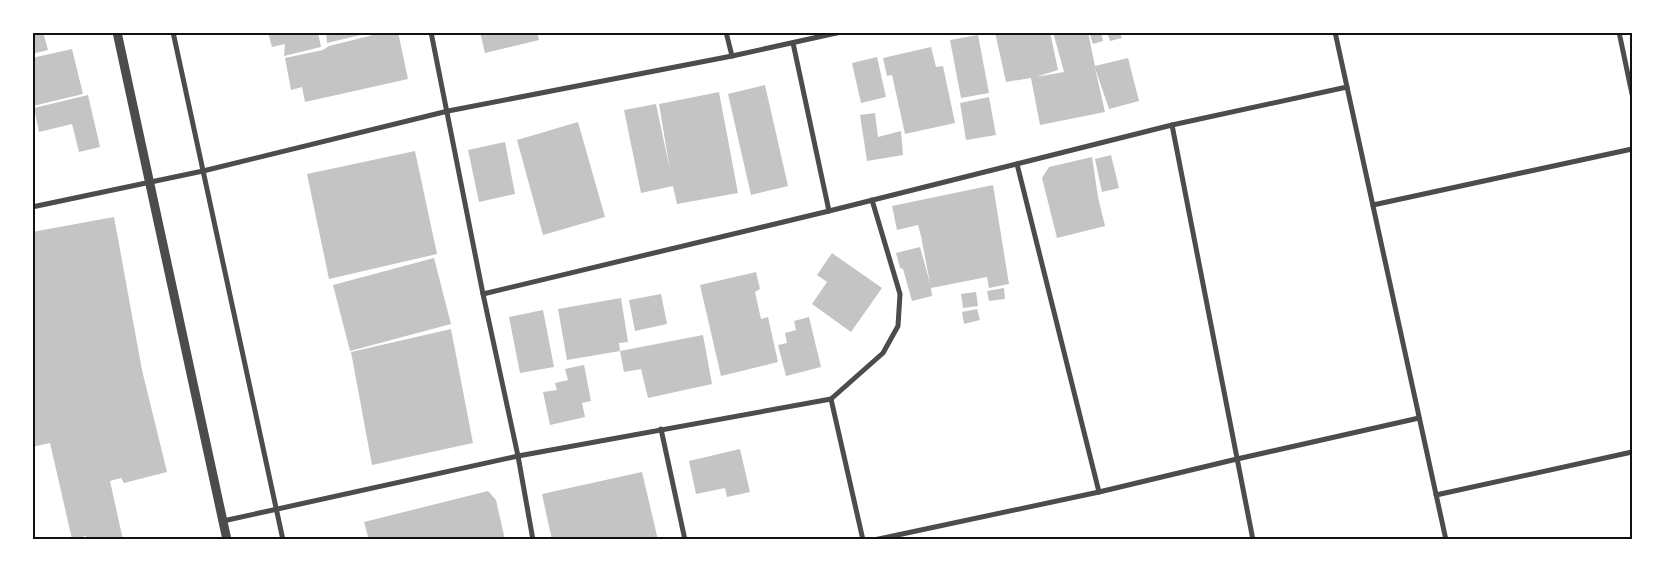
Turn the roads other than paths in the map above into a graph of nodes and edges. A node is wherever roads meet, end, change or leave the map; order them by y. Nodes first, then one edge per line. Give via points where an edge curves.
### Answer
1 (117, 32) edge
2 (173, 32) edge
3 (431, 32) edge
4 (726, 32) edge
5 (841, 32) edge
6 (1335, 32) edge
7 (1619, 32) edge
8 (793, 43) junction
9 (732, 56) junction
10 (1347, 87) junction
11 (1632, 94) edge
12 (448, 111) junction
13 (1172, 125) junction
14 (1632, 149) edge
15 (1017, 164) junction
16 (203, 171) junction
17 (150, 182) junction
18 (872, 200) junction
19 (1373, 205) junction
20 (32, 207) edge
21 (829, 211) junction
22 (483, 294) junction
23 (831, 399) junction
24 (1419, 418) junction
25 (661, 429) junction
26 (1632, 452) edge
27 (518, 456) junction
28 (1237, 459) junction
29 (1099, 492) junction
30 (1436, 495) junction
31 (277, 510) junction
32 (223, 521) junction
33 (227, 540) edge
34 (283, 540) edge
35 (533, 540) edge
36 (685, 540) edge
37 (864, 540) edge
38 (874, 540) edge
39 (1252, 540) edge
40 (1446, 540) edge

1 - 17 street
2 - 16 street
3 - 12 street
4 - 9 street
5 - 8 street
6 - 10 street
7 - 11 street
8 - 9 street
8 - 21 street
9 - 12 street
10 - 13 street
10 - 19 street
12 - 16 street
12 - 22 street
13 - 15 street
13 - 28 street
14 - 19 street
15 - 18 street
15 - 29 street
16 - 17 street
16 - 31 street
17 - 20 street
17 - 32 street
18 - 21 street
18 - 23 street via 900,294 898,326 883,353
19 - 24 street
21 - 22 street
22 - 27 street
23 - 25 street
23 - 37 street
24 - 28 street
24 - 30 street
25 - 27 street
25 - 36 street
26 - 30 street
27 - 31 street
27 - 35 street
28 - 29 street
28 - 39 street
29 - 38 street
30 - 40 street
31 - 32 street
31 - 34 street
32 - 33 street

